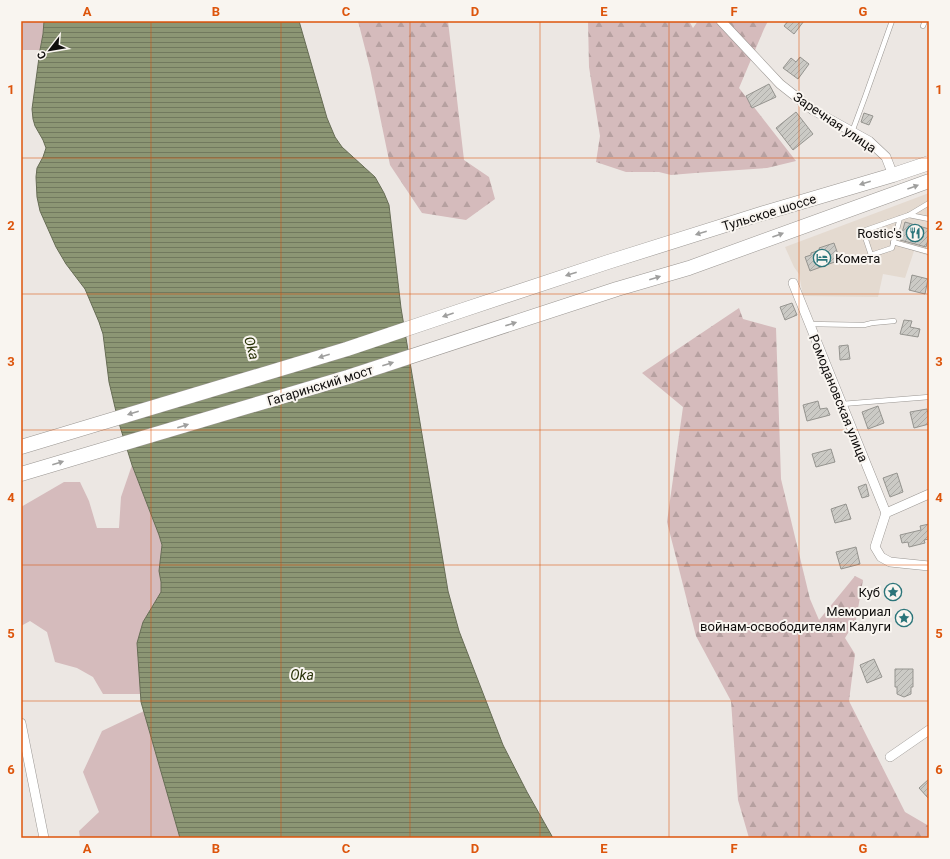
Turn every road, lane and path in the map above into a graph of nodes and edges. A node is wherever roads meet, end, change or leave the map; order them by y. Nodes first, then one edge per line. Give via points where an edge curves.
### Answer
1 (721, 21) edge
2 (892, 21) edge
3 (852, 132) junction
4 (929, 163) edge
5 (893, 174) junction
6 (929, 181) edge
7 (929, 203) edge
8 (909, 215) junction
9 (900, 218) junction
10 (929, 219) edge
11 (893, 242) junction
12 (929, 252) edge
13 (608, 262) joint
14 (793, 283) dead end
15 (617, 289) joint
16 (894, 321) dead end
17 (809, 324) junction
18 (929, 397) edge
19 (842, 404) junction
20 (21, 447) edge
21 (21, 474) edge
22 (929, 494) edge
23 (886, 512) junction
24 (929, 566) edge
25 (21, 723) edge
26 (929, 730) edge
27 (890, 756) dead end
28 (44, 838) edge

1 - 3 street, Заречная улица via 780,84 813,110
2 - 3 lane
3 - 5 street, Заречная улица via 869,141 886,157
4 - 5 main road, Тульское шоссе
5 -> 13 main road, Тульское шоссе
15 -> 6 main road, Тульское шоссе via 689,268
7 - 8 lane
8 - 9 lane
8 - 10 lane
9 - 11 lane
9 - 11 lane via 862,231 871,255 892,248
11 - 12 lane
13 -> 20 main road, Гагаринский мост via 347,349
14 - 17 street, Ромодановская улица
21 -> 15 main road, Гагаринский мост via 348,377
16 - 17 lane via 864,325
17 - 19 street, Ромодановская улица
18 - 19 lane
19 - 23 street, Ромодановская улица
22 - 23 street
23 - 24 street via 875,547 881,557 890,562
25 - 28 street
26 - 27 street

